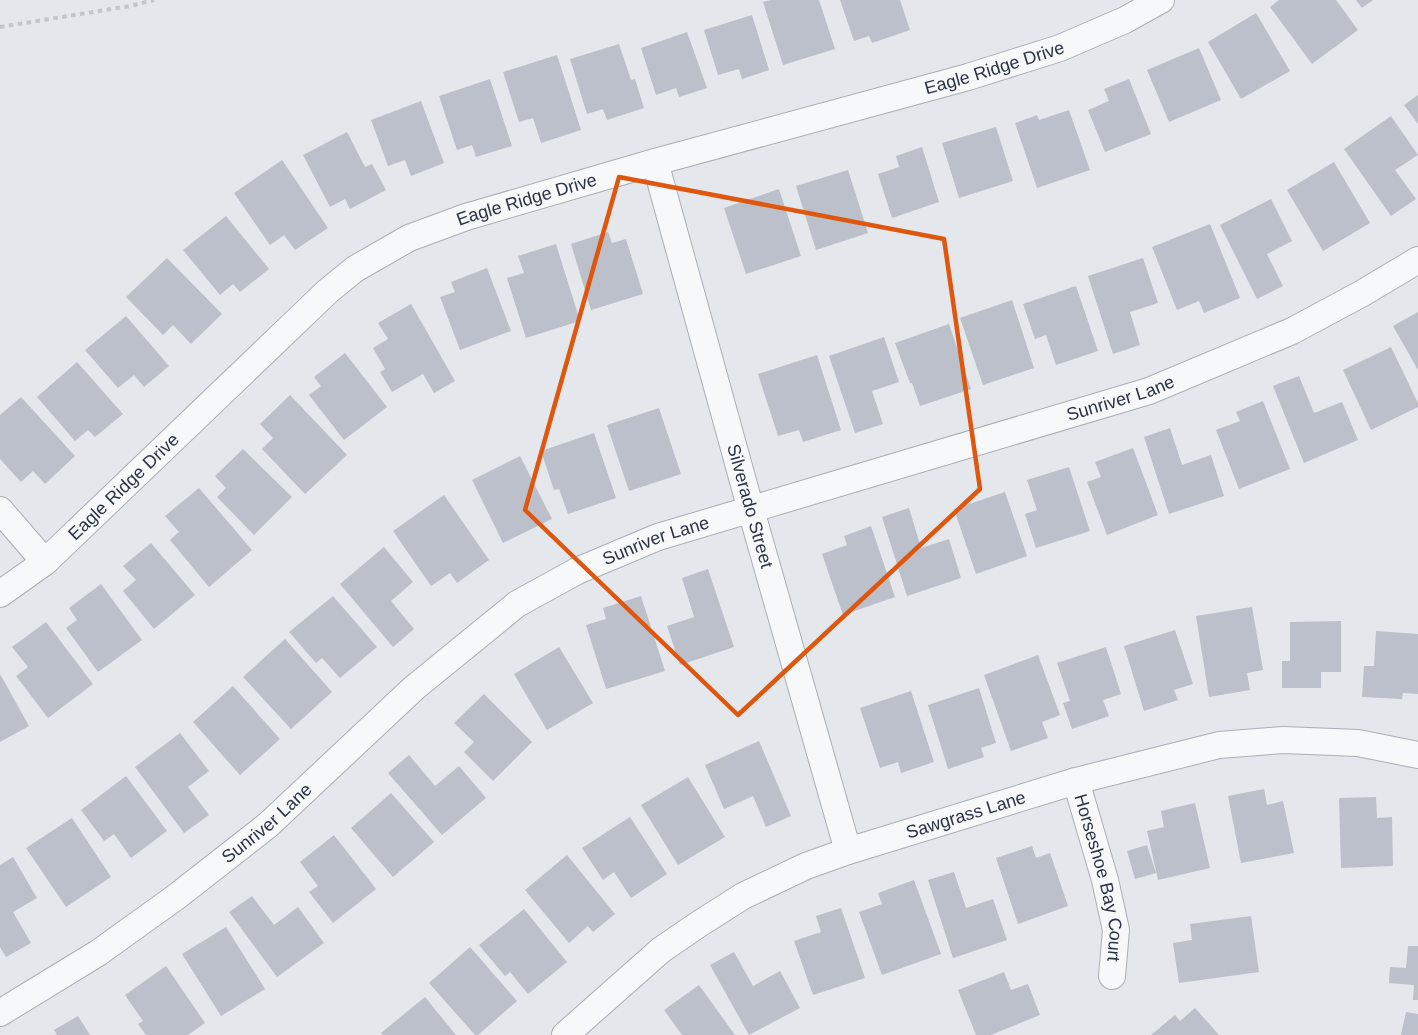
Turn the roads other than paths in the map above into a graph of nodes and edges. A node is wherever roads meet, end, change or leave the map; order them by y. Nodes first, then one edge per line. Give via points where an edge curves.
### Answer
1 (1161, 0) edge
2 (655, 162) junction
3 (1418, 260) edge
4 (0, 510) edge
5 (751, 510) junction
6 (45, 562) junction
7 (0, 594) edge
8 (1418, 755) edge
9 (1076, 781) junction
10 (848, 851) junction
11 (1112, 976) dead end
12 (0, 1013) edge
13 (565, 1035) edge

1 - 2 street, Eagle Ridge Drive via 1060,48
2 - 5 street, Silverado Street
2 - 6 street, Eagle Ridge Drive via 466,217 409,238 355,269
3 - 5 street, Sunriver Lane via 1292,331 1149,391
4 - 6 street
5 - 10 street, Silverado Street
5 - 12 street, Sunriver Lane via 658,537 577,571 517,604 414,688 268,825 98,953
6 - 7 street, Eagle Ridge Drive
8 - 9 street, Sawgrass Lane via 1358,743 1283,740 1219,745
9 - 10 street, Sawgrass Lane
9 - 11 street, Horseshoe Bay Court via 1106,880 1116,930
10 - 13 street, Sawgrass Lane via 743,896 699,924 661,950

